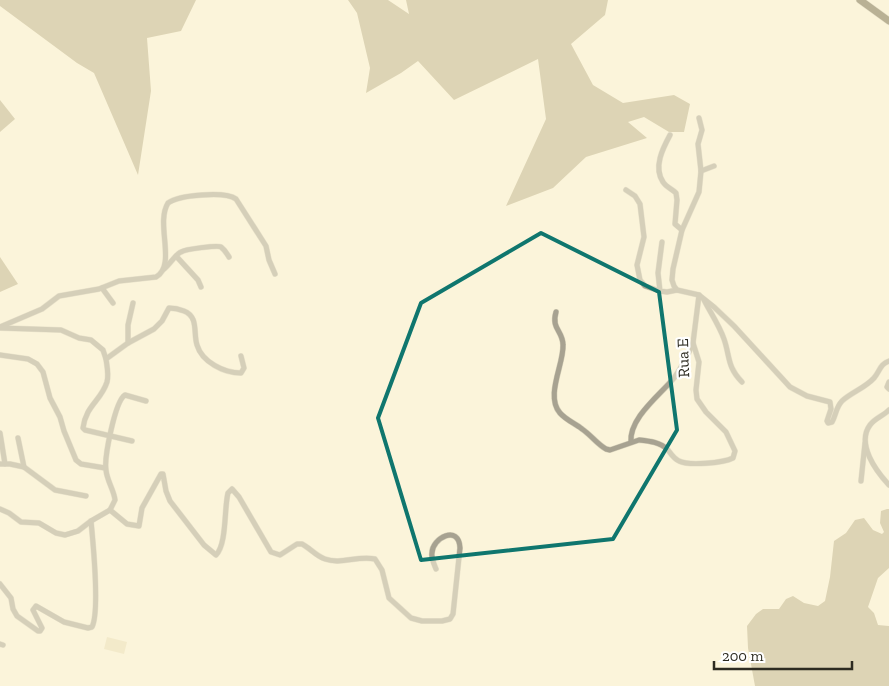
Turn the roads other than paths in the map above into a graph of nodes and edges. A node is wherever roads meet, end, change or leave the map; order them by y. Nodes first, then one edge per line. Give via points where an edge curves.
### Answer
1 (860, 0) edge
2 (889, 21) edge
3 (699, 118) dead end
4 (670, 135) dead end
5 (714, 166) dead end
6 (701, 171) junction
7 (626, 190) dead end
8 (682, 230) junction
9 (662, 242) dead end
10 (176, 256) junction
11 (228, 257) dead end
12 (164, 269) junction
13 (275, 274) dead end
14 (201, 287) dead end
15 (102, 288) junction
16 (676, 290) junction
17 (660, 291) junction
18 (701, 296) junction
19 (113, 303) dead end
20 (133, 303) dead end
21 (556, 312) dead end
22 (0, 328) edge
23 (128, 343) junction
24 (693, 343) junction
25 (0, 355) edge
26 (241, 356) dead end
27 (106, 358) junction
28 (889, 361) edge
29 (742, 382) dead end
30 (889, 382) edge
31 (889, 389) edge
32 (146, 401) dead end
33 (889, 410) edge
34 (0, 433) edge
35 (110, 436) junction
36 (18, 438) dead end
37 (866, 440) junction
38 (132, 442) dead end
39 (631, 442) junction
40 (3, 464) edge
41 (24, 467) junction
42 (105, 468) junction
43 (861, 481) dead end
44 (889, 485) edge
45 (86, 496) dead end
46 (0, 509) edge
47 (110, 510) junction
48 (91, 521) junction
49 (436, 568) dead end
50 (0, 584) edge

1 - 2 main road
3 - 6 street via 702,130 698,149
4 - 8 street via 659,168 663,183 676,193 675,224
5 - 6 street
6 - 8 street via 698,197
7 - 17 street via 640,204 644,237 637,265 640,280 645,286
8 - 16 street via 673,273
9 - 17 street via 658,274
10 - 11 street via 184,250 218,246
10 - 12 street
10 - 14 street
12 - 13 street via 163,221 168,203 189,197 230,195 255,226
12 - 15 street via 156,277 119,281
15 - 19 street
15 - 22 street via 60,296 42,309
16 - 17 street
16 - 18 street
18 - 24 street, Rua E
18 - 28 street via 734,326 790,387 830,402 829,423 843,400 866,385 876,376 881,365
18 - 29 street via 724,340 732,368
20 - 23 street
21 - 39 street via 554,322 563,346 555,389 559,412 606,449
22 - 27 street via 61,330 91,340 101,347
23 - 26 street via 154,329 167,310 173,308 192,316 197,346 213,364 241,373 244,368
23 - 27 street
24 - 39 street via 675,377 638,421
24 - 39 street, Rua E via 699,362 696,390 699,403 730,438 734,456 727,461 684,463 656,442
25 - 42 street via 28,359 37,364 43,372 50,398 76,460 81,464
27 - 35 street via 106,383 85,414 82,428
30 - 31 street
32 - 35 street via 122,396
33 - 37 street via 870,425
34 - 40 street
35 - 38 street
35 - 42 street
36 - 41 street
37 - 43 street
37 - 44 street via 874,468
40 - 41 street
41 - 45 street via 55,490
42 - 47 street via 115,500
46 - 48 street via 21,522 39,523 65,536 78,532
47 - 48 street
47 - 49 street via 127,524 139,526 142,508 162,474 170,500 204,545 216,555 220,551 228,493 232,489 271,552 280,555 302,544 327,560 374,559 382,570 389,598 411,618 422,622 447,620 453,614 460,548 456,537 444,536 433,547
48 - 50 street via 95,607 92,627 64,622 36,606 34,610 42,628 38,632 17,616 11,598

